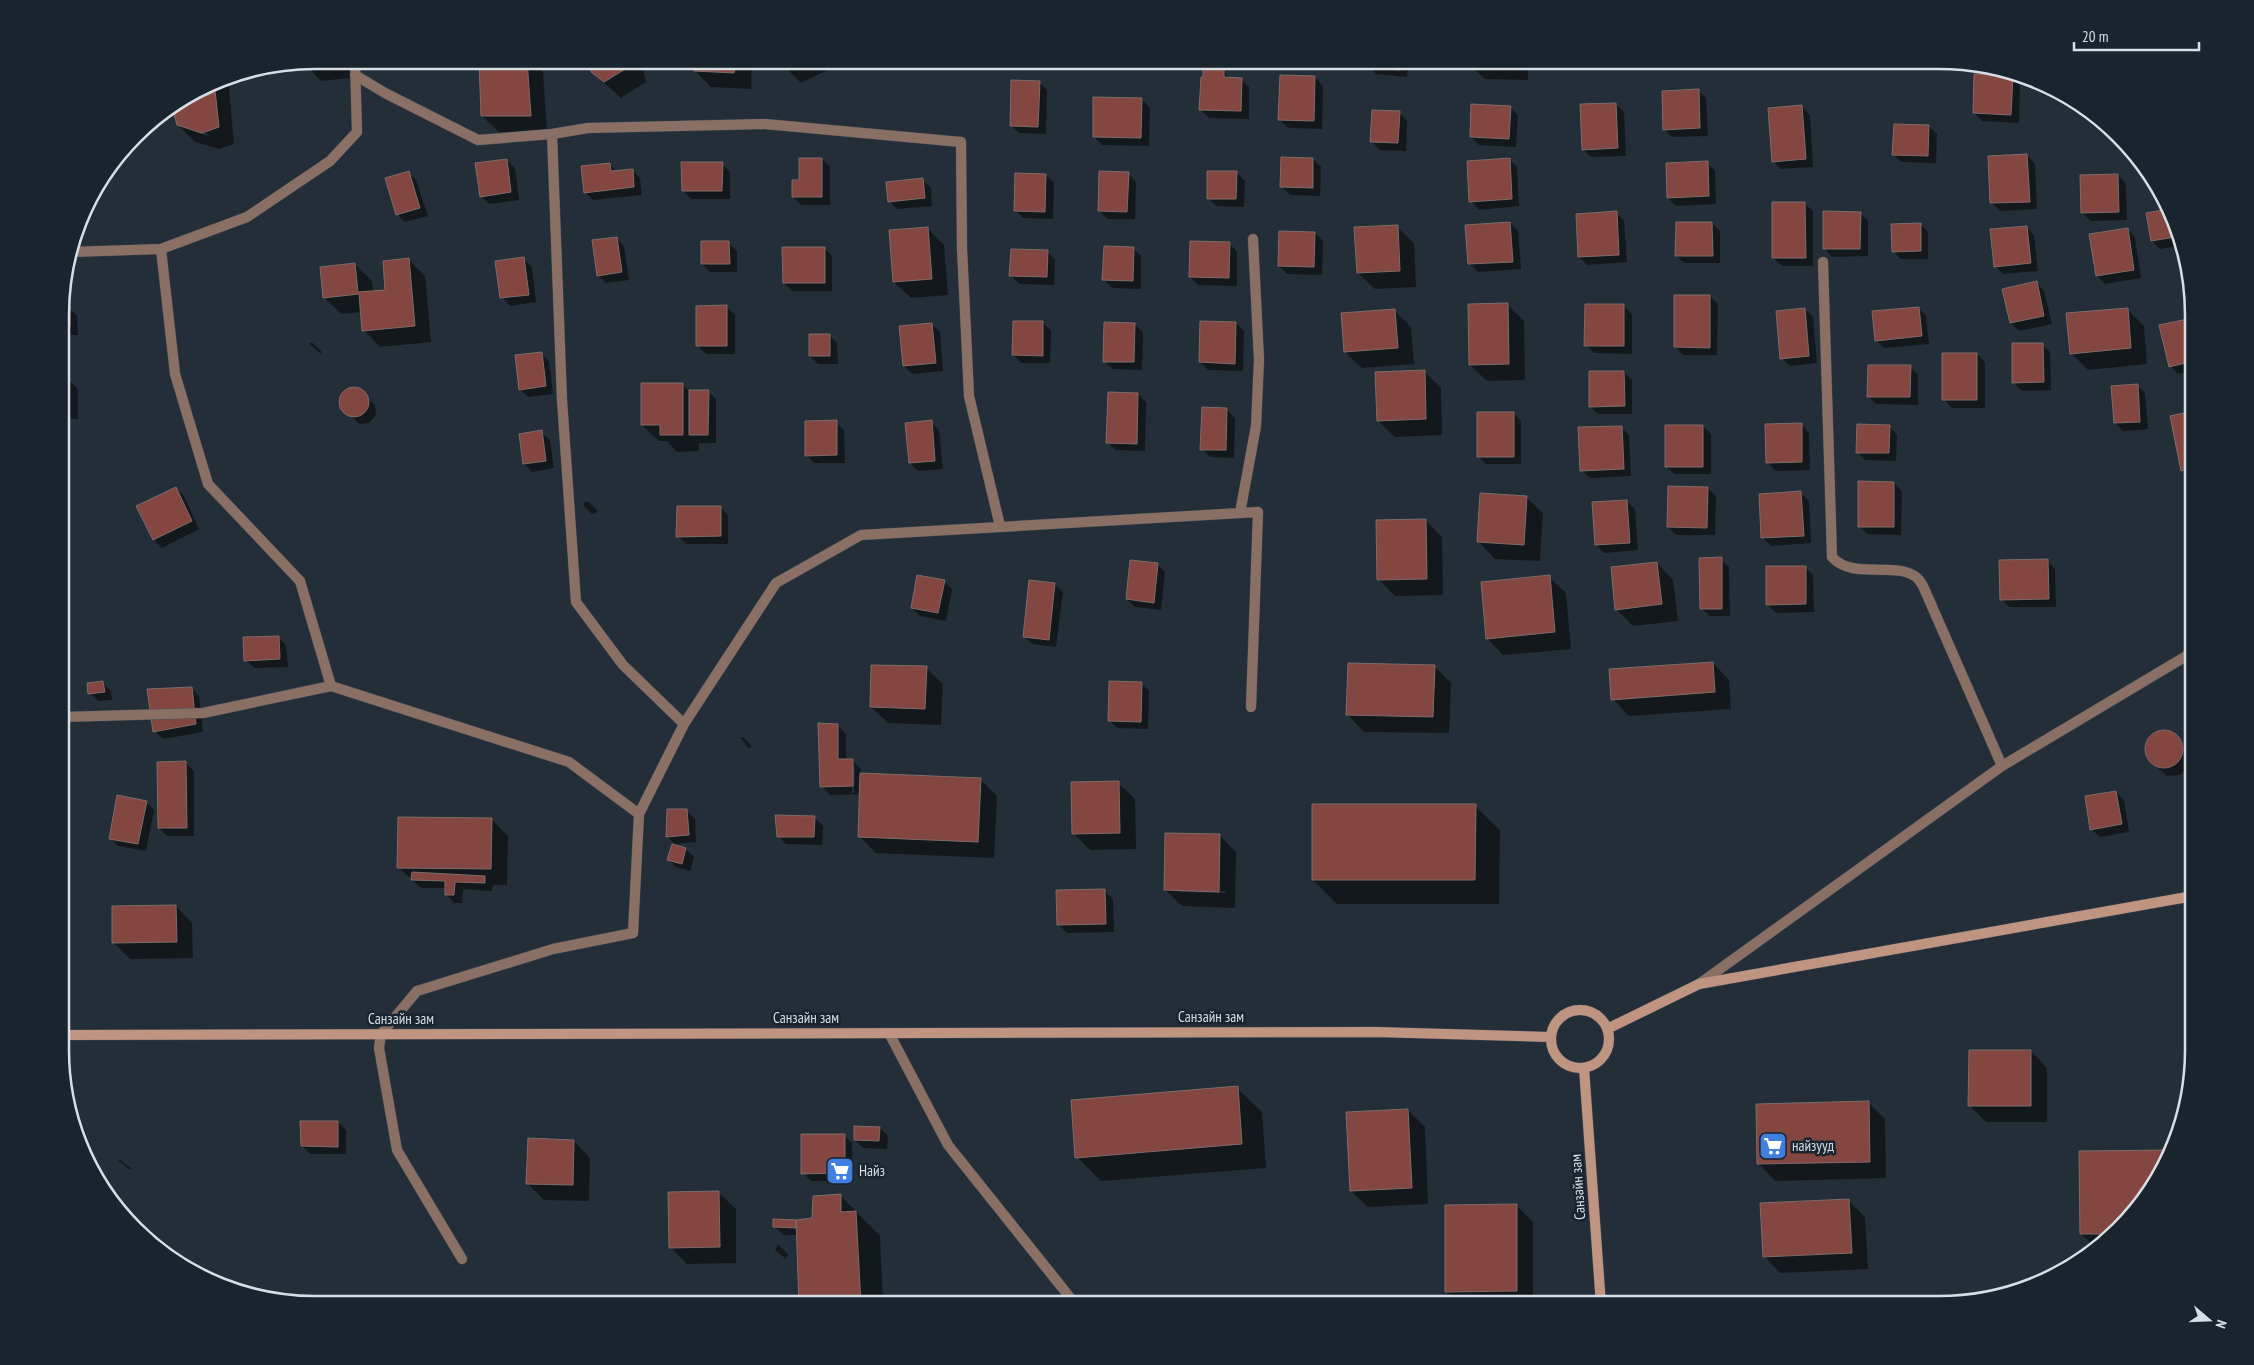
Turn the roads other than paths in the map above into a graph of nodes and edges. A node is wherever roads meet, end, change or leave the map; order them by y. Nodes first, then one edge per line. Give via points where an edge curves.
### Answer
1 (355, 69) edge
2 (355, 74) junction
3 (552, 134) junction
4 (1253, 239) dead end
5 (160, 249) junction
6 (77, 252) edge
7 (1824, 262) dead end
8 (1240, 513) junction
9 (1000, 526) junction
10 (2185, 657) edge
11 (331, 686) junction
12 (1251, 707) dead end
13 (69, 717) edge
14 (684, 724) junction
15 (2002, 766) junction
16 (639, 814) junction
17 (2185, 898) edge
18 (1699, 984) junction
19 (1607, 1028) junction
20 (889, 1033) junction
21 (380, 1034) junction
22 (69, 1035) edge
23 (1550, 1037) junction
24 (1584, 1068) junction
25 (462, 1259) dead end
26 (1069, 1296) edge
27 (1600, 1296) edge

1 - 2 street
2 - 3 street via 385,93 478,140
2 - 5 street via 357,132 330,160 247,217
3 - 9 street via 588,128 766,124 960,142 969,396
3 - 14 street via 562,400 576,602 623,665
4 - 8 street via 1260,360 1256,426
5 - 6 street
5 - 11 street via 175,374 208,484 300,582
7 - 15 street via 1832,557 1839,565 1849,568 1907,573 1924,586
8 - 9 street
8 - 12 street via 1258,512
9 - 14 street via 862,535 776,583
10 - 15 street
11 - 13 street via 204,713
11 - 16 street via 569,762
14 - 16 street
15 - 18 street
16 - 21 street via 633,933 553,949 418,991
17 - 18 main road
18 - 19 main road
19 - 23 main road via 1588,1011 1575,1011 1554,1025
19 - 24 main road via 1609,1041 1605,1054 1596,1064
20 - 21 main road, Санзайн зам
20 - 23 main road, Санзайн зам via 1376,1032
20 - 26 street via 948,1145
21 - 22 main road, Санзайн зам
21 - 25 street via 379,1048 397,1150
23 - 24 main road via 1560,1061 1571,1067
24 - 27 main road, Санзайн зам

